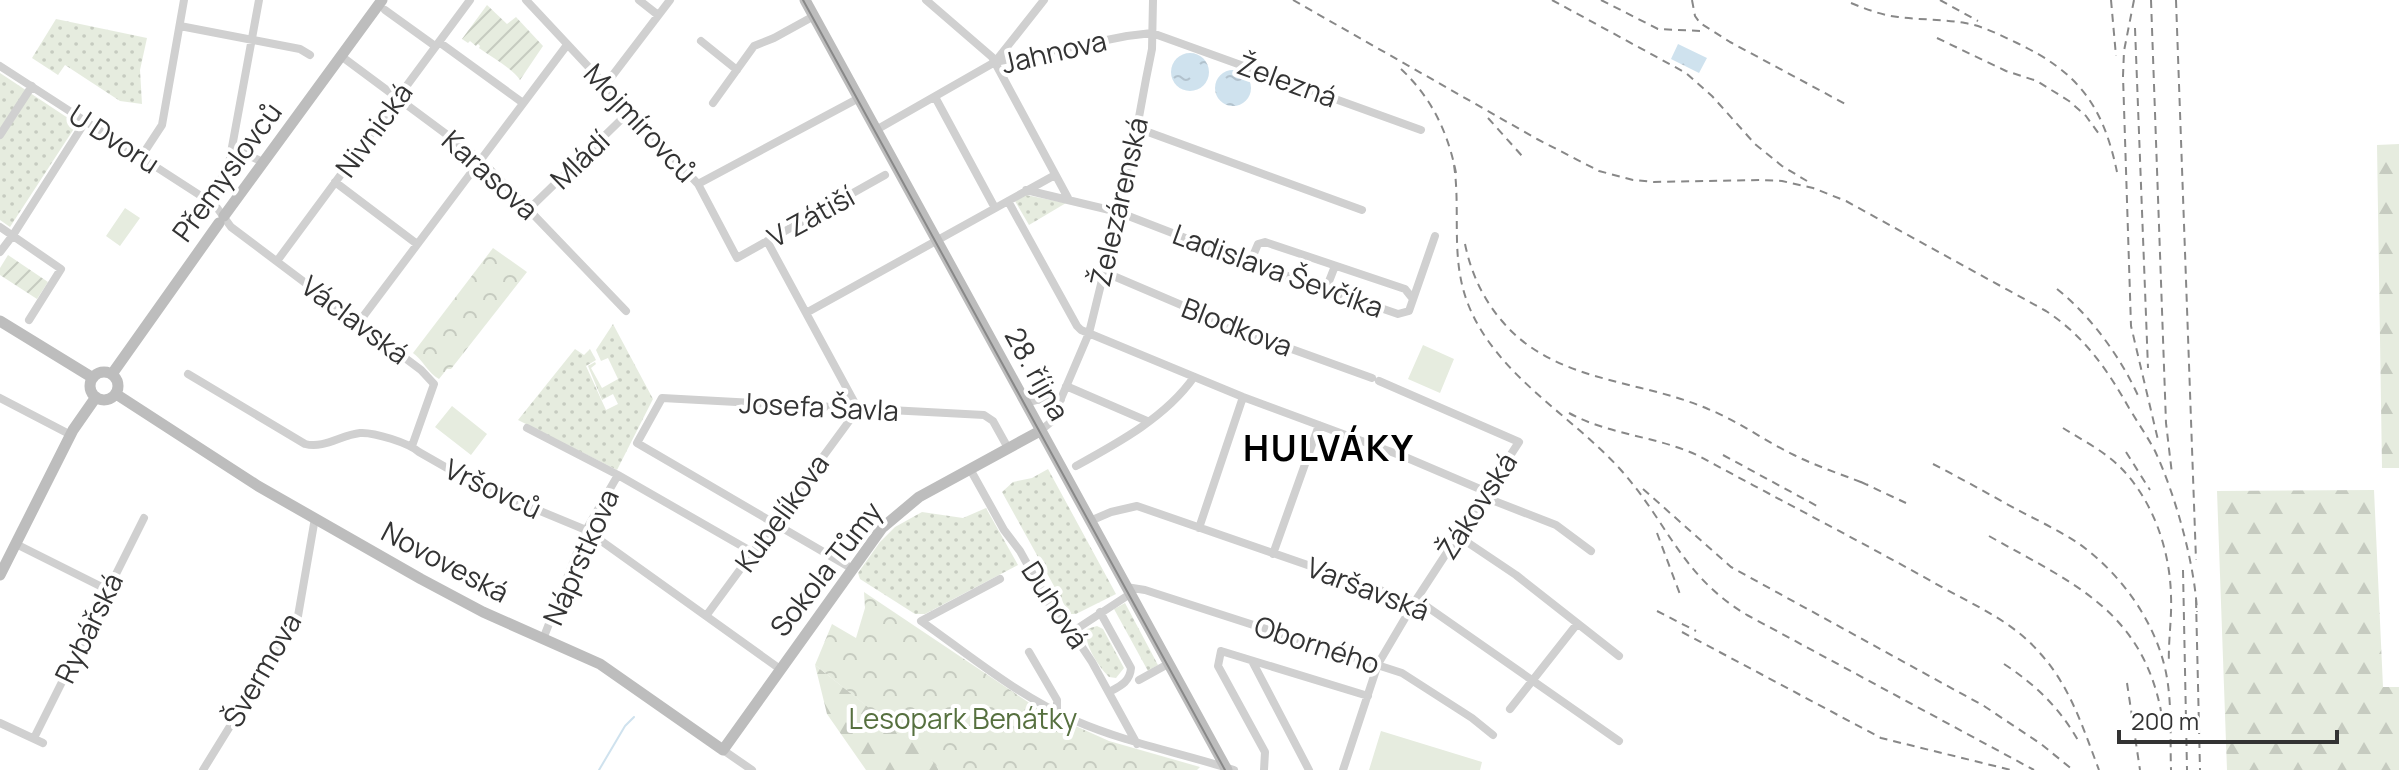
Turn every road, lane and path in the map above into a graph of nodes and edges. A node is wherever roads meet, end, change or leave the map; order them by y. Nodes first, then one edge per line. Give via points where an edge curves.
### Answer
1 (184, 0) edge
2 (259, 0) edge
3 (470, 0) edge
4 (526, 0) edge
5 (639, 0) edge
6 (670, 0) edge
7 (805, 0) edge
8 (926, 0) edge
9 (944, 0) edge
10 (1044, 0) edge
11 (1153, 0) edge
12 (536, 4) edge
13 (384, 5) edge
14 (936, 9) junction
15 (658, 15) junction
16 (814, 16) junction
17 (180, 26) junction
18 (1152, 33) junction
19 (252, 39) junction
20 (701, 41) dead end
21 (437, 44) junction
22 (567, 45) junction
23 (310, 55) dead end
24 (341, 56) junction
25 (995, 62) junction
26 (0, 66) edge
27 (737, 70) junction
28 (606, 84) junction
29 (32, 86) junction
30 (935, 97) junction
31 (397, 98) junction
32 (859, 98) junction
33 (523, 103) junction
34 (713, 103) dead end
35 (630, 111) junction
36 (85, 122) junction
37 (1137, 128) junction
38 (876, 130) junction
39 (1421, 130) dead end
40 (0, 135) edge
41 (233, 148) junction
42 (141, 157) junction
43 (481, 160) junction
44 (263, 162) junction
45 (885, 175) dead end
46 (1055, 175) junction
47 (335, 182) junction
48 (698, 184) junction
49 (1026, 190) junction
50 (1068, 198) junction
51 (206, 199) junction
52 (1008, 201) junction
53 (995, 208) junction
54 (529, 209) junction
55 (1362, 210) dead end
56 (1118, 212) junction
57 (222, 220) junction
58 (0, 227) edge
59 (13, 235) junction
60 (1435, 236) dead end
61 (936, 240) junction
62 (767, 241) junction
63 (417, 244) junction
64 (0, 252) edge
65 (737, 258) joint
66 (277, 261) junction
67 (1250, 263) junction
68 (1335, 266) junction
69 (1104, 272) junction
70 (1326, 289) junction
71 (1413, 299) junction
72 (626, 311) dead end
73 (806, 313) junction
74 (29, 320) dead end
75 (0, 321) edge
76 (359, 322) junction
77 (1089, 333) junction
78 (112, 374) junction
79 (188, 374) dead end
80 (1194, 377) junction
81 (93, 378) junction
82 (1066, 386) junction
83 (116, 394) junction
84 (96, 397) junction
85 (1243, 397) junction
86 (0, 398) edge
87 (1061, 399) junction
88 (1026, 403) junction
89 (858, 409) junction
90 (1147, 421) junction
91 (1319, 425) junction
92 (527, 428) dead end
93 (1040, 431) junction
94 (71, 435) junction
95 (1519, 442) joint
96 (412, 446) junction
97 (1008, 448) junction
98 (1076, 466) dead end
99 (970, 469) junction
100 (618, 475) junction
101 (1485, 494) junction
102 (144, 518) dead end
103 (315, 518) junction
104 (1090, 521) junction
105 (775, 522) junction
106 (1199, 528) junction
107 (586, 530) junction
108 (1458, 536) junction
109 (16, 544) junction
110 (1591, 551) dead end
111 (754, 553) junction
112 (1273, 554) junction
113 (851, 568) junction
114 (0, 575) edge
115 (1000, 579) dead end
116 (108, 590) junction
117 (1128, 590) junction
118 (1414, 603) junction
119 (1100, 612) junction
120 (706, 616) junction
121 (1577, 624) junction
122 (1072, 632) junction
123 (543, 639) junction
124 (1029, 652) dead end
125 (1619, 656) dead end
126 (1252, 660) junction
127 (1168, 664) junction
128 (1378, 664) junction
129 (780, 669) junction
130 (1139, 680) dead end
131 (1532, 681) junction
132 (1109, 692) junction
133 (1368, 696) junction
134 (1510, 709) dead end
135 (1057, 712) junction
136 (0, 723) edge
137 (1493, 735) dead end
138 (1619, 741) dead end
139 (1137, 744) junction
140 (723, 750) junction
141 (1229, 769) edge
142 (203, 770) edge
143 (752, 770) edge
144 (1264, 770) edge
145 (1309, 770) edge
146 (1343, 770) edge

1 - 17 street
2 - 19 street
3 - 21 street, Nivnická
4 - 12 street, Mojmírovců
5 - 15 street
6 - 15 street
7 - 16 street, 28. října
8 - 14 street
9 - 14 street
10 - 25 street
11 - 18 street, Železárenská
12 - 22 street, Mojmírovců
13 - 21 street
13 - 24 street, Přemyslovců
14 - 25 street
15 - 28 street
16 - 27 street via 756,45
16 - 32 street, 28. října
17 - 19 street
17 - 42 street via 162,125
18 - 25 street, Jahnova
18 - 37 street, Železárenská
18 - 39 street, Železná
19 - 23 street
19 - 41 street
20 - 27 street
21 - 31 street, Nivnická
21 - 33 street
22 - 28 street, Mojmírovců
22 - 33 street
24 - 31 street, Karasova
24 - 44 street, Přemyslovců
25 - 30 street, Jahnova
25 - 46 street
26 - 29 street, U Dvoru
27 - 34 street
28 - 35 street, Mojmírovců
29 - 36 street, U Dvoru
29 - 40 street
30 - 38 street, Jahnova
30 - 53 street
31 - 43 street, Karasova
31 - 47 street, Nivnická
32 - 38 street, 28. října
32 - 48 street
33 - 43 street
35 - 48 street, Mojmírovců
35 - 54 street, Mládí
36 - 42 street, U Dvoru
36 - 59 street
37 - 55 street
37 - 56 street, Železárenská
38 - 61 street, 28. října
41 - 44 street
41 - 51 street via 228,169
42 - 51 street, U Dvoru
43 - 54 street, Karasova
43 - 63 street
44 - 57 street, Přemyslovců
45 - 62 street, V Zátiší
46 - 49 street
46 - 50 street
47 - 63 street
47 - 66 street, Nivnická
48 - 65 street, Mojmírovců
49 - 50 street, Ladislava Ševčíka
49 - 52 street
50 - 56 street, Ladislava Ševčíka
51 - 57 street, U Dvoru
52 - 53 street
52 - 77 street via 1077,326
53 - 61 street
54 - 72 street, Karasova
56 - 67 street, Ladislava Ševčíka
56 - 69 street, Železárenská
57 - 66 street, Václavská
57 - 78 street, Přemyslovců
58 - 59 street
59 - 64 street
59 - 74 street via 61,269
60 - 71 street, Ladislava Ševčíka
61 - 73 street
61 - 88 street, 28. října
62 - 65 street, V Zátiší
62 - 73 street
63 - 76 street
66 - 76 street, Václavská
67 - 68 street via 1261,242
67 - 70 street, Ladislava Ševčíka
68 - 70 street
68 - 71 street via 1405,289
69 - 77 street, Železárenská
69 - 95 street, Blodkova via 1247,333 1376,379
70 - 71 street, Ladislava Ševčíka via 1398,314 1409,311
73 - 89 street
75 - 81 street
76 - 96 street, Václavská via 433,381
77 - 80 street
77 - 82 street, Železárenská
78 - 81 street via 102,372
78 - 83 street via 118,383
79 - 96 street, Vršovců via 305,444 363,433
80 - 85 street
80 - 90 street via 1183,393
81 - 84 street
82 - 87 street, Železárenská
82 - 90 street
83 - 84 street via 107,400
83 - 103 street, Novoveská
84 - 94 street
85 - 91 street
85 - 106 street
86 - 94 street
87 - 88 street
87 - 93 street, Železárenská via 1050,424
88 - 93 street, 28. října
89 - 97 street, Josefa Šavla via 984,415
89 - 105 street, Kubelíkova
89 - 105 street, Josefa Šavla via 662,398 637,443
90 - 98 street
91 - 101 street
91 - 112 street
92 - 100 street
93 - 97 street, Sokola Tůmy
93 - 104 street, 28. října
94 - 109 street
95 - 101 street, Žákovská
96 - 107 street, Vršovců via 475,484
97 - 99 street, Sokola Tůmy
99 - 113 street, Sokola Tůmy via 896,514
99 - 122 street, Duhová via 1055,614
100 - 107 street, Náprstkova
100 - 111 street
101 - 108 street, Žákovská
101 - 110 street via 1556,525
102 - 116 street, Rybářská
103 - 123 street, Novoveská via 483,612
103 - 142 street, Švermova via 298,616
104 - 106 street, Varšavská via 1137,506
104 - 117 street, 28. října
105 - 111 street, Kubelíkova
105 - 113 street
106 - 112 street, Varšavská
107 - 120 street, Vršovců
107 - 123 street, Náprstkova
108 - 118 street, Žákovská
108 - 121 street
109 - 114 street
109 - 116 street
111 - 120 street, Kubelíkova
112 - 118 street, Varšavská
113 - 129 street, Sokola Tůmy
115 - 135 street via 921,621
116 - 136 street, Rybářská via 38,741
117 - 119 street
117 - 127 street, 28. října
117 - 128 street, Oborného via 1140,589
118 - 128 street, Žákovská
118 - 131 street, Varšavská via 1426,606
119 - 122 street
119 - 132 street via 1131,668 1125,684
120 - 129 street, Vršovců
121 - 125 street
121 - 131 street
122 - 132 street, Duhová
123 - 140 street, Novoveská via 600,664
124 - 135 street via 1057,700
126 - 133 street
126 - 144 street via 1221,651 1218,666 1265,752
126 - 145 street
127 - 130 street
127 - 141 street, 28. října
128 - 133 street, Žákovská
128 - 137 street, Oborného via 1402,673
129 - 140 street, Sokola Tůmy
131 - 134 street
131 - 138 street, Varšavská
132 - 139 street, Duhová
133 - 146 street, Žákovská
135 - 139 street
139 - 141 street
140 - 143 street, Novoveská

